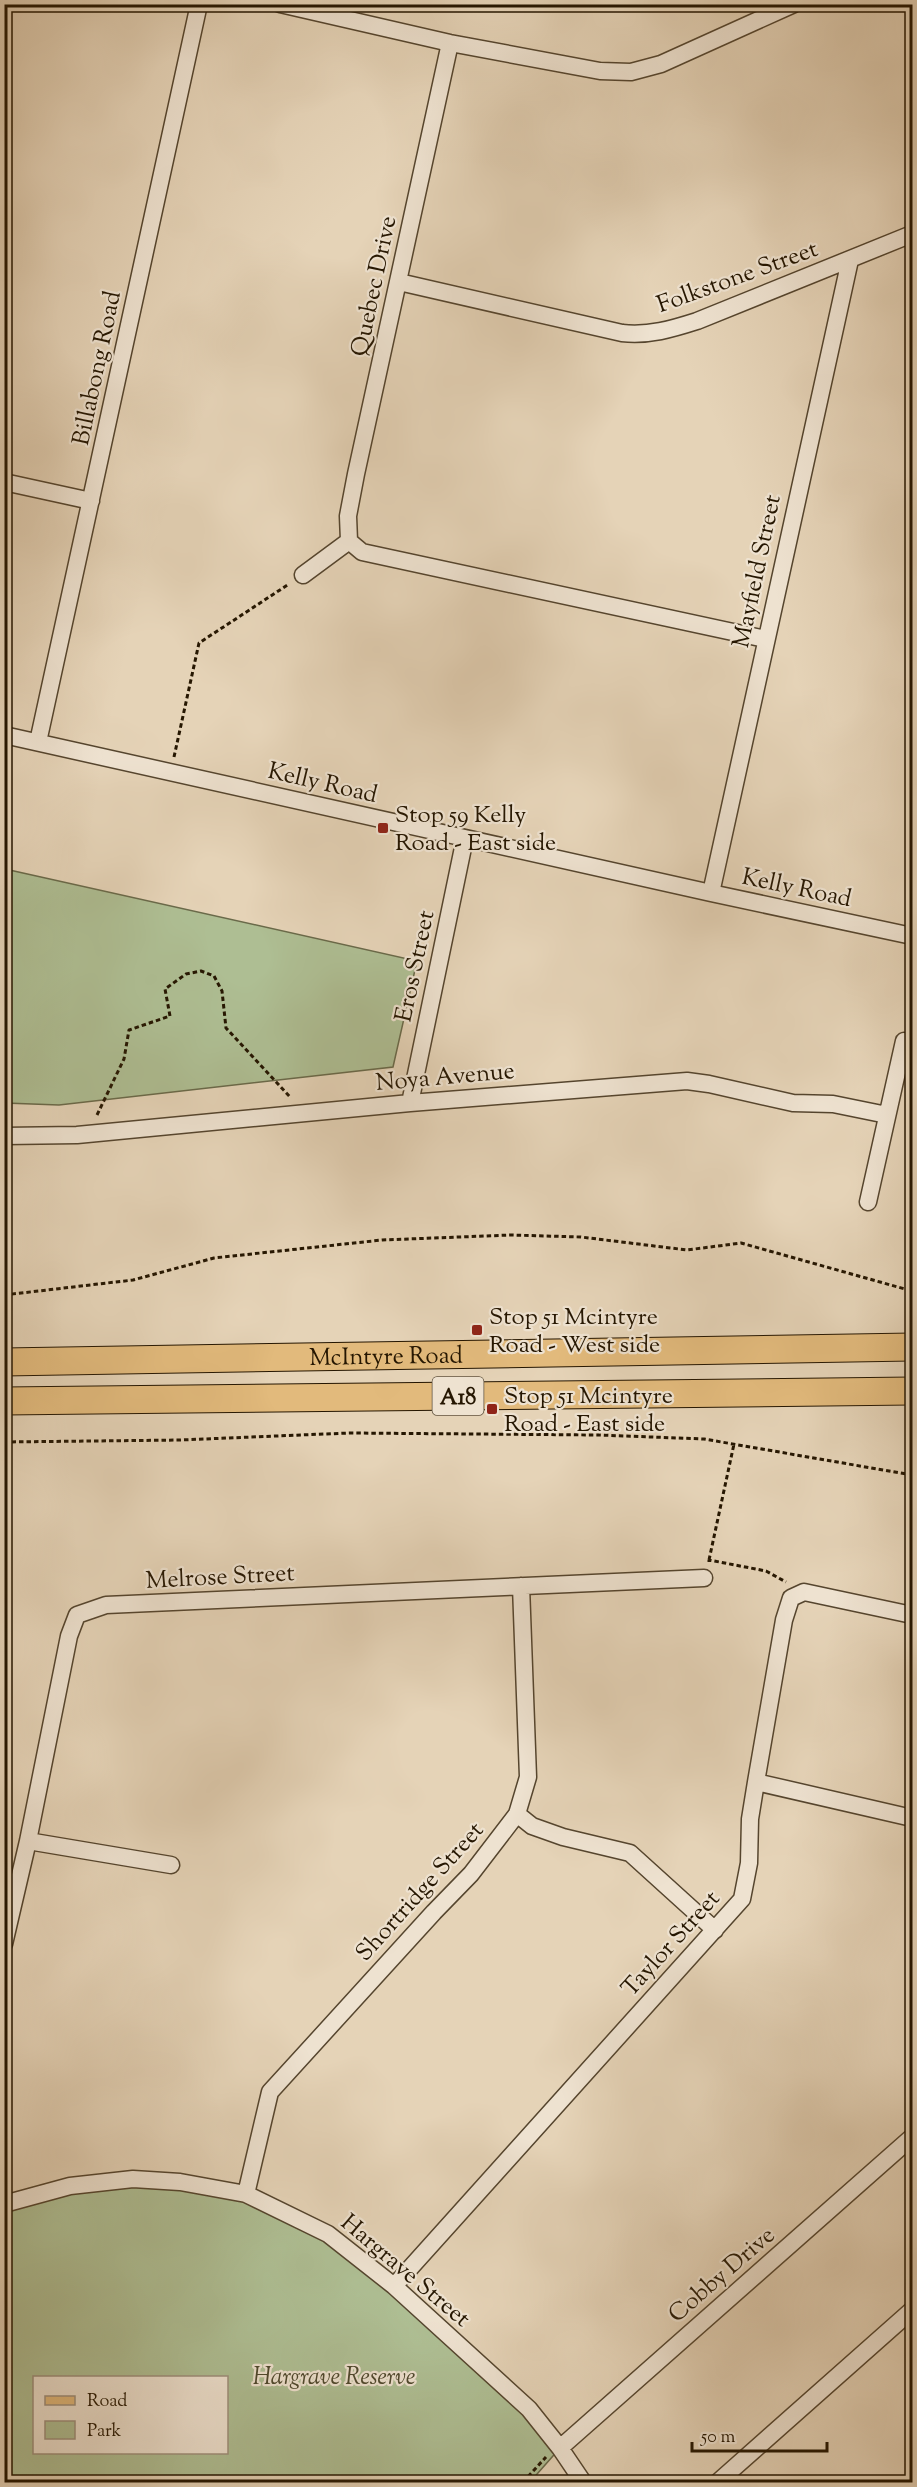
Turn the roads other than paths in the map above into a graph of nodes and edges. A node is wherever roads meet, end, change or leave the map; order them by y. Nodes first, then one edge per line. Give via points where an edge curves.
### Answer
1 (199, 4) edge
2 (280, 4) edge
3 (794, 4) edge
4 (450, 43) junction
5 (912, 234) edge
6 (850, 260) junction
7 (399, 282) junction
8 (4, 482) edge
9 (91, 501) junction
10 (349, 541) junction
11 (303, 575) road end
12 (765, 639) junction
13 (4, 735) edge
14 (38, 742) junction
15 (465, 838) junction
16 (711, 893) junction
17 (912, 936) edge
18 (904, 1041) dead end
19 (410, 1103) junction
20 (887, 1115) junction
21 (4, 1136) edge
22 (868, 1202) dead end
23 (912, 1347) edge
24 (4, 1362) edge
25 (912, 1391) edge
26 (4, 1401) edge
27 (704, 1578) road end
28 (521, 1586) junction
29 (912, 1615) edge
30 (756, 1782) junction
31 (517, 1815) junction
32 (912, 1818) edge
33 (28, 1841) junction
34 (171, 1865) dead end
35 (715, 1930) junction
36 (4, 1944) edge
37 (912, 2137) edge
38 (246, 2194) junction
39 (4, 2204) edge
40 (394, 2286) junction
41 (912, 2310) edge
42 (555, 2450) junction
43 (583, 2482) edge
44 (718, 2482) edge

1 - 9 street, Billabong Road
2 - 4 street
3 - 4 street via 661,64 622,73
4 - 7 street, Quebec Drive
5 - 6 street, Folkstone Street
6 - 7 street, Folkstone Street via 697,321 646,334 622,333
6 - 12 street, Mayfield Street
7 - 10 street, Quebec Drive via 356,474 348,516
8 - 9 street
9 - 14 street, Billabong Road
10 - 11 street
10 - 12 street via 362,552
12 - 16 street, Mayfield Street
13 - 14 street, Kelly Road
14 - 15 street, Kelly Road
15 - 16 street, Kelly Road
15 - 19 street, Eros Street
16 - 17 street, Kelly Road
18 - 20 street
19 - 20 street, Noya Avenue via 687,1081 793,1103 833,1104
19 - 21 street, Noya Avenue via 86,1134
20 - 22 street
23 - 24 main road, McIntyre Road / A18
25 - 26 main road, McIntyre Road / A18
27 - 28 street, Melrose Street
28 - 31 street, Shortridge Street via 528,1777
28 - 33 street, Melrose Street via 106,1605 78,1615 69,1636
29 - 30 street, Taylor Street via 804,1592 791,1598
30 - 32 street
30 - 35 street, Taylor Street via 742,1899
31 - 35 street via 532,1826 563,1837 630,1853
31 - 38 street, Shortridge Street via 471,1874 270,2092
33 - 34 street
33 - 36 street, Melrose Street
35 - 40 street, Taylor Street
37 - 42 street, Cobby Drive
38 - 39 street, Hargrave Street via 180,2182 133,2179 70,2186
38 - 40 street, Hargrave Street via 328,2234
40 - 42 street, Hargrave Street via 529,2409
41 - 44 street
42 - 43 street, Hargrave Street

